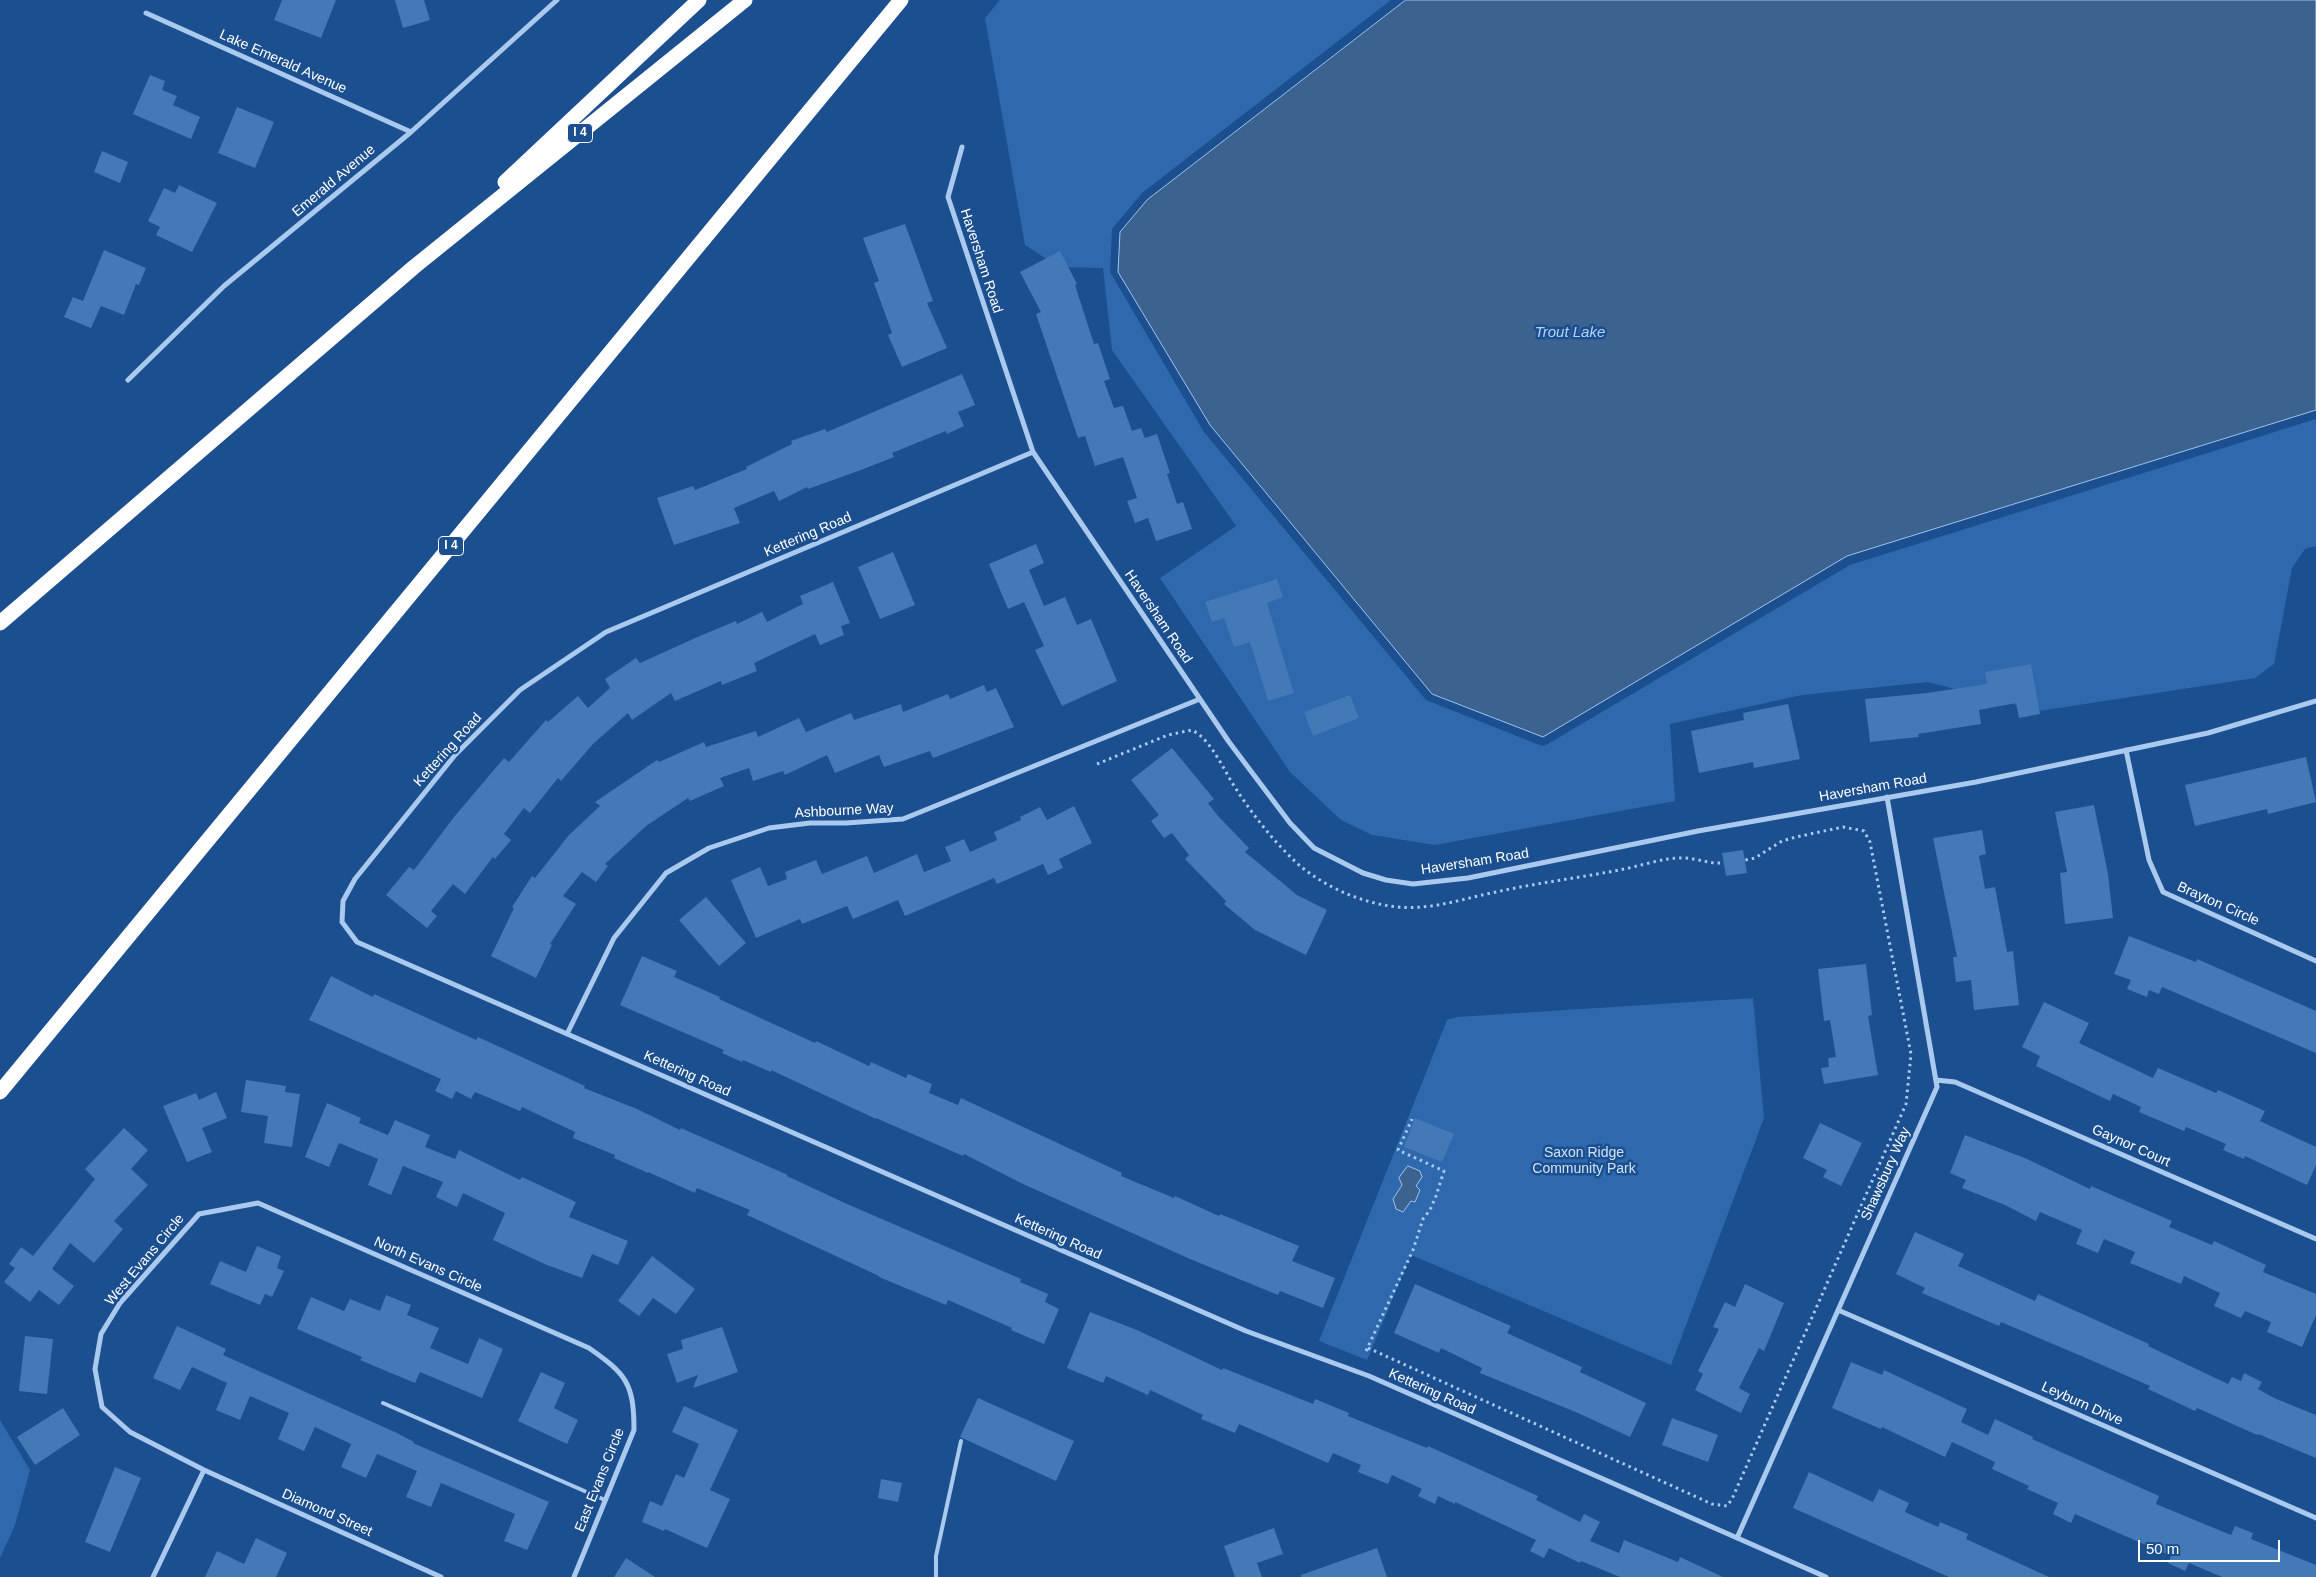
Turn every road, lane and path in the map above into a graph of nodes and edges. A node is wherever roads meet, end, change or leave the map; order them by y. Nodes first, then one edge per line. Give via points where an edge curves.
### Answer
1 (557, 0) edge
2 (699, 0) edge
3 (745, 0) edge
4 (901, 0) edge
5 (146, 13) dead end
6 (411, 132) junction
7 (962, 147) dead end
8 (414, 267) junction
9 (128, 380) dead end
10 (1033, 452) junction
11 (0, 624) edge
12 (1200, 699) junction
13 (2316, 702) edge
14 (2126, 750) junction
15 (1098, 764) dead end
16 (1887, 797) junction
17 (1745, 860) dead end
18 (1723, 863) dead end
19 (2316, 961) edge
20 (567, 1034) junction
21 (1936, 1080) junction
22 (0, 1092) edge
23 (1412, 1119) dead end
24 (258, 1202) joint
25 (2316, 1240) edge
26 (1838, 1310) junction
27 (589, 1348) joint
28 (383, 1403) dead end
29 (961, 1440) dead end
30 (204, 1470) junction
31 (605, 1500) junction
32 (2316, 1518) edge
33 (1736, 1538) junction
34 (153, 1577) edge
35 (441, 1577) edge
36 (574, 1577) edge
37 (936, 1577) edge
38 (1826, 1577) edge

1 - 6 street, Emerald Avenue
2 - 8 highway
3 - 8 highway, I 4
4 - 22 highway, I 4
5 - 6 street, Lake Emerald Avenue
6 - 9 street, Emerald Avenue via 224,286
7 - 10 street, Haversham Road via 948,198
8 - 11 highway, I 4
10 - 12 street, Haversham Road
10 - 20 street, Kettering Road via 606,632 513,697 455,755 355,879 343,901 342,922 357,942
12 - 16 street, Haversham Road via 1285,816 1314,848 1363,873 1414,884 1468,878
12 - 20 street, Ashbourne Way via 903,819 769,828 709,848 666,873 614,938
13 - 14 street, Haversham Road via 2208,733
14 - 16 street, Haversham Road
14 - 19 street, Brayton Circle via 2149,860 2162,892
15 - 18 path via 1168,735 1192,730 1202,736 1273,840 1301,866 1321,880 1365,901 1389,905 1420,907 1448,903 1682,858
16 - 21 street, Shawsbury Way
17 - 23 path via 1796,837 1843,826 1864,831 1870,842 1912,1054 1906,1104 1727,1506 1712,1504 1367,1349 1413,1250 1444,1171 1398,1150
20 - 33 street, Kettering Road via 1246,1331 1369,1376
21 - 25 street, Gaynor Court via 1956,1082
21 - 26 street, Shawsbury Way via 1938,1087
24 - 27 street, North Evans Circle
24 - 30 street, West Evans Circle via 199,1214 120,1303 101,1334 95,1369 102,1407 130,1432
26 - 32 street, Leyburn Drive
26 - 33 street, Shawsbury Way
27 - 31 street, East Evans Circle via 612,1364 627,1382 634,1404 634,1430
28 - 31 lane
29 - 37 lane via 936,1556
30 - 34 street
30 - 35 street, Diamond Street
31 - 36 street, East Evans Circle
33 - 38 street, Kettering Road

